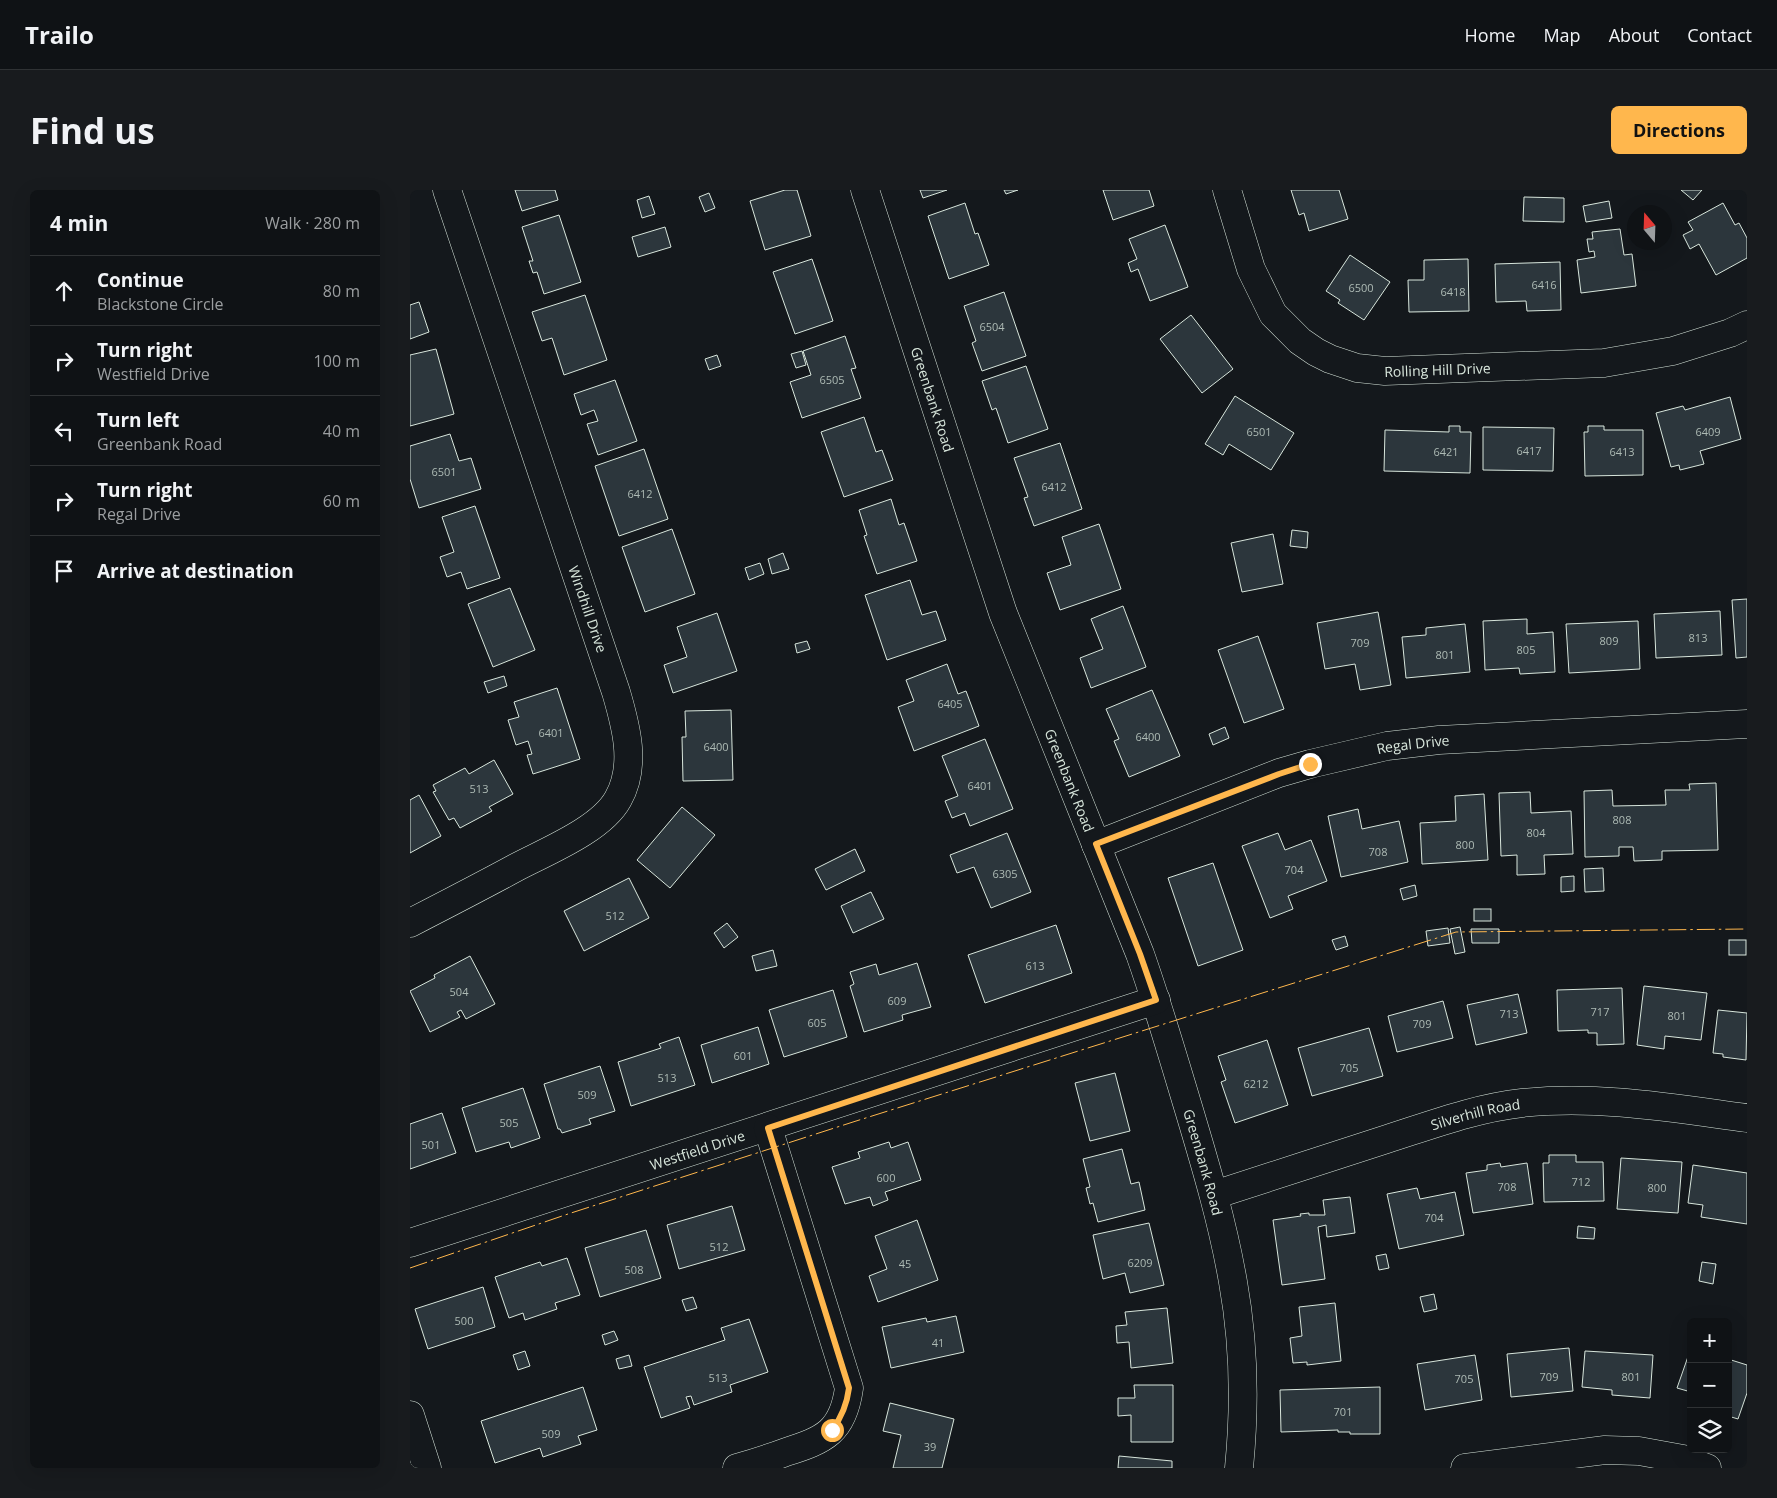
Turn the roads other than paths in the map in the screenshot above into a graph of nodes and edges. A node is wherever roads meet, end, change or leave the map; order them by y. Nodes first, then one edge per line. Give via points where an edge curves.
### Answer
1 (447, 190) edge
2 (865, 190) edge
3 (1227, 190) edge
4 (1747, 325) edge
5 (1747, 724) edge
6 (1096, 844) junction
7 (410, 923) edge
8 (1156, 1000) junction
9 (1747, 1118) edge
10 (768, 1128) junction
11 (1214, 1195) junction
12 (410, 1243) edge
13 (410, 1414) edge
14 (427, 1468) edge
15 (738, 1468) edge
16 (1239, 1468) edge
17 (1465, 1468) edge
18 (1707, 1468) edge

1 - 7 street, Windhill Drive via 616,692 627,732 628,763 618,799 596,824
2 - 6 street, Greenbank Road via 1004,613
3 - 4 street, Rolling Hill Drive via 1251,269 1273,314 1316,352 1357,368 1386,371 1604,363 1673,351
5 - 6 street, Regal Drive via 1439,740 1387,746 1279,774
6 - 8 street, Greenbank Road
8 - 10 street, Westfield Drive
8 - 11 street, Greenbank Road
9 - 11 street, Silverhill Road via 1618,1102 1575,1100 1521,1104 1430,1125
10 - 12 street, Westfield Drive
10 - 15 street via 849,1388 848,1400 840,1420 824,1438
11 - 16 street, Greenbank Road via 1234,1283 1242,1352
13 - 14 street
17 - 18 street via 1605,1450 1648,1452

